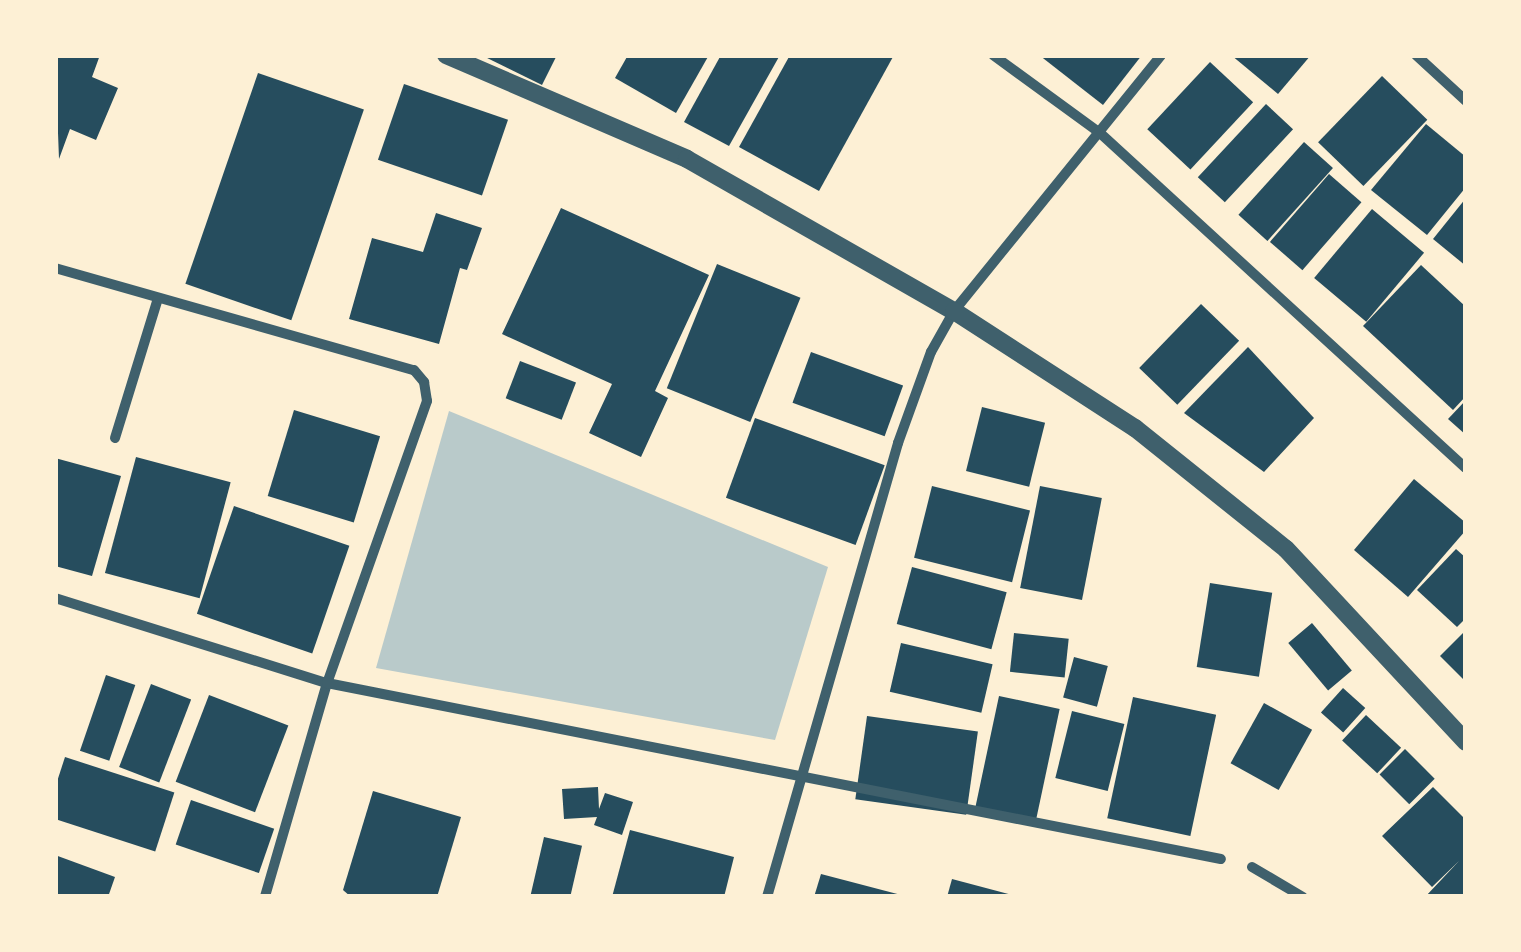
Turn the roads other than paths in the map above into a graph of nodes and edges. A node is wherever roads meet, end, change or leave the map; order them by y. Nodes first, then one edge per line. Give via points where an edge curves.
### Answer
1 (446, 55) edge
2 (994, 55) edge
3 (1161, 55) edge
4 (1416, 55) edge
5 (1466, 102) edge
6 (1100, 133) junction
7 (55, 268) edge
8 (158, 298) junction
9 (954, 311) junction
10 (116, 438) dead end
11 (1466, 468) edge
12 (55, 598) edge
13 (327, 683) junction
14 (1466, 742) edge
15 (804, 777) junction
16 (1221, 859) dead end
17 (1252, 867) dead end
18 (265, 897) edge
19 (767, 897) edge
20 (1303, 897) edge

1 - 9 street via 687,160
2 - 6 street
3 - 6 street
4 - 5 street
6 - 9 street
6 - 11 street
7 - 8 street
8 - 10 street
8 - 13 street via 414,370 424,382 427,401
9 - 14 street via 1214,488 1327,590
9 - 15 street via 931,352 898,442
12 - 13 street
13 - 15 street
13 - 18 street
15 - 16 street
15 - 19 street
17 - 20 street

